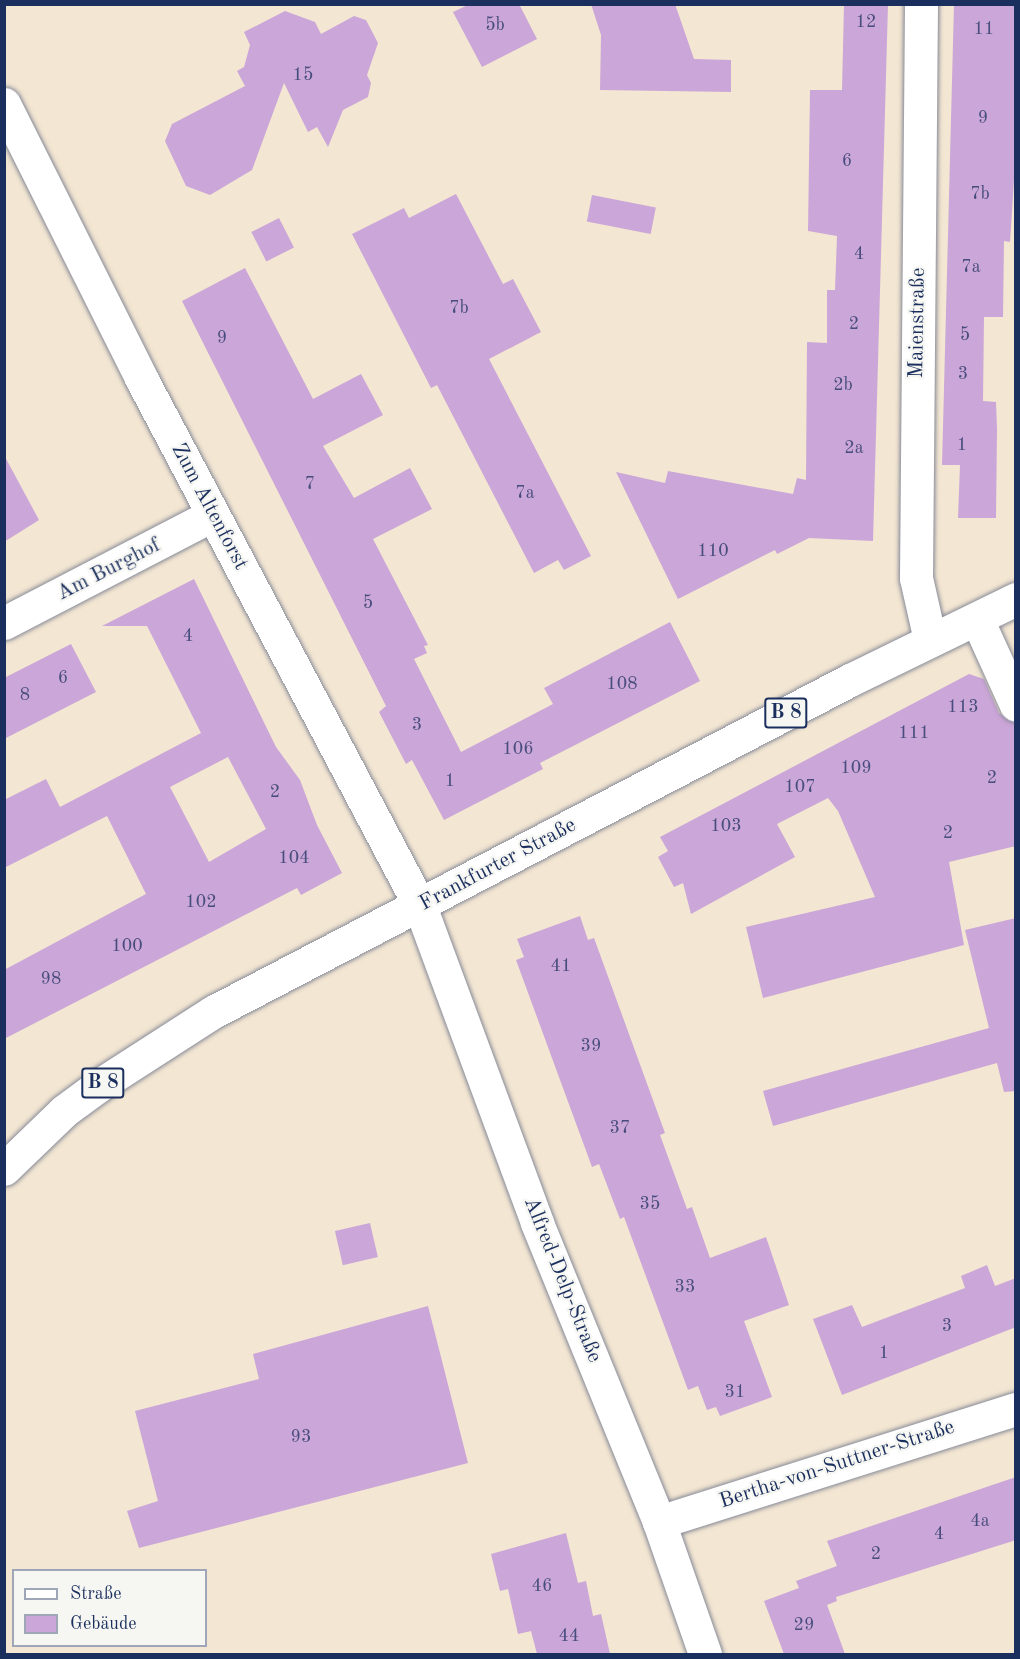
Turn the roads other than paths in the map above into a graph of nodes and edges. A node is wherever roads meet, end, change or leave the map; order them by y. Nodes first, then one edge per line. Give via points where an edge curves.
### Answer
1 (921, 4) edge
2 (4, 104) edge
3 (212, 515) junction
4 (1016, 599) edge
5 (977, 619) junction
6 (4, 623) edge
7 (930, 640) junction
8 (1016, 705) edge
9 (420, 906) junction
10 (4, 1169) edge
11 (1016, 1409) edge
12 (659, 1522) junction
13 (705, 1654) edge

1 - 7 street, Maienstraße via 916,578
2 - 3 street, Zum Altenforst
3 - 6 street, Am Burghof
3 - 9 street, Zum Altenforst
4 - 5 street, Frankfurter Straße / B 8
5 - 7 street, Frankfurter Straße / B 8
5 - 8 street
7 - 9 street, Frankfurter Straße / B 8
9 - 10 street, Frankfurter Straße / B 8 via 213,1012 142,1054 64,1112
9 - 12 street, Alfred-Delp-Straße via 537,1223
11 - 12 street, Bertha-von-Suttner-Straße
12 - 13 street, Alfred-Delp-Straße

